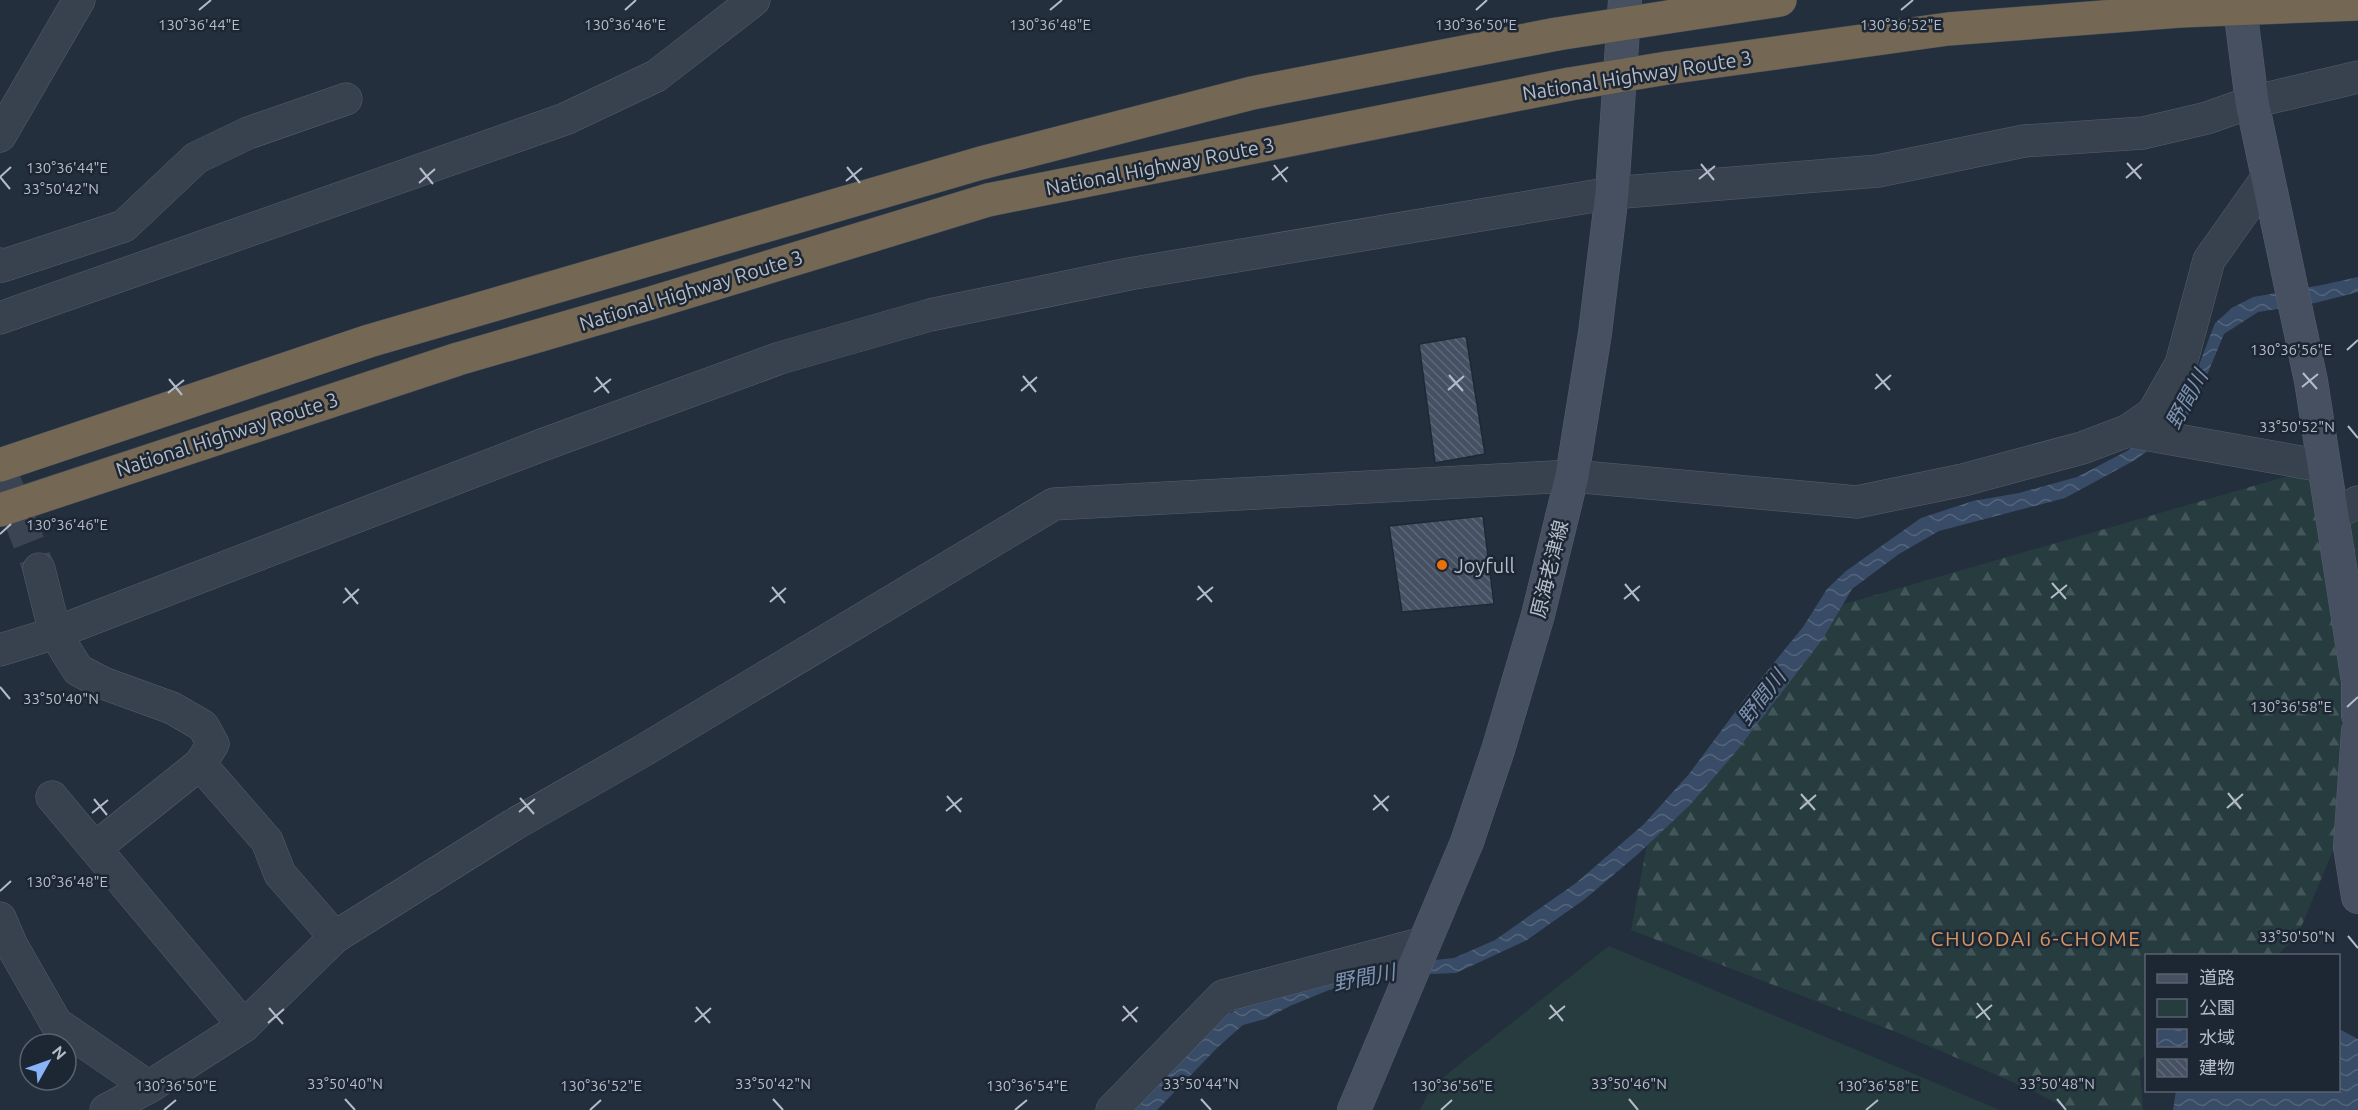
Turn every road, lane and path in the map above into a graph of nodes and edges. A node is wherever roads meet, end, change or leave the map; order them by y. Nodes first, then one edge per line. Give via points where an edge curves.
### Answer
1 (79, 0) edge
2 (754, 0) edge
3 (1625, 0) edge
4 (1780, 0) edge
5 (2239, 0) edge
6 (2358, 4) edge
7 (2358, 77) edge
8 (346, 99) dead end
9 (2252, 102) junction
10 (0, 136) edge
11 (2267, 178) junction
12 (1612, 193) junction
13 (0, 264) edge
14 (0, 318) edge
15 (2127, 431) junction
16 (0, 465) edge
17 (2323, 466) junction
18 (1572, 476) junction
19 (2345, 509) edge
20 (0, 510) edge
21 (39, 569) tunnel mouth
22 (55, 633) junction
23 (0, 651) edge
24 (2358, 715) edge
25 (2358, 731) edge
26 (200, 764) junction
27 (52, 797) dead end
28 (95, 848) junction
29 (2358, 897) edge
30 (0, 918) edge
31 (335, 937) junction
32 (1424, 943) junction
33 (244, 1026) junction
34 (149, 1087) junction
35 (106, 1110) edge
36 (1112, 1110) edge
37 (1354, 1110) edge

1 - 10 street
2 - 14 street via 657,76 565,119
3 - 12 main road, 原海老津線
4 - 16 highway, National Highway Route 3, bridge via 1557,34 1252,93 981,163 369,341
5 - 9 main road
6 - 20 highway, National Highway Route 3, bridge via 2180,11 1948,29 1667,68 988,200 458,359
7 - 9 street
8 - 13 street via 248,133 196,158 124,226
9 - 11 main road
9 - 12 street via 2207,118 2143,133 2024,141 1878,171
11 - 15 street via 2209,260 2181,364 2159,404 2153,413
11 - 17 main road via 2311,381
12 - 18 main road, 原海老津線
12 - 22 street via 1129,274 930,315 769,362 531,449
15 - 17 street
15 - 18 street via 2082,448 1963,480 1857,502
17 - 19 main road
18 - 31 street via 1054,504 513,825
18 - 32 main road, 原海老津線 via 1538,615 1498,750 1467,842
19 - 24 main road
21 - 22 street
22 - 23 street
22 - 26 street via 78,670 172,708 203,726 213,744
25 - 29 main road via 2350,847
26 - 28 street
26 - 31 street via 267,842 280,874
27 - 28 street
28 - 33 street
30 - 34 street via 56,1023
31 - 33 street
32 - 36 street via 1223,996
32 - 37 main road, 原海老津線
33 - 34 street
34 - 35 street

